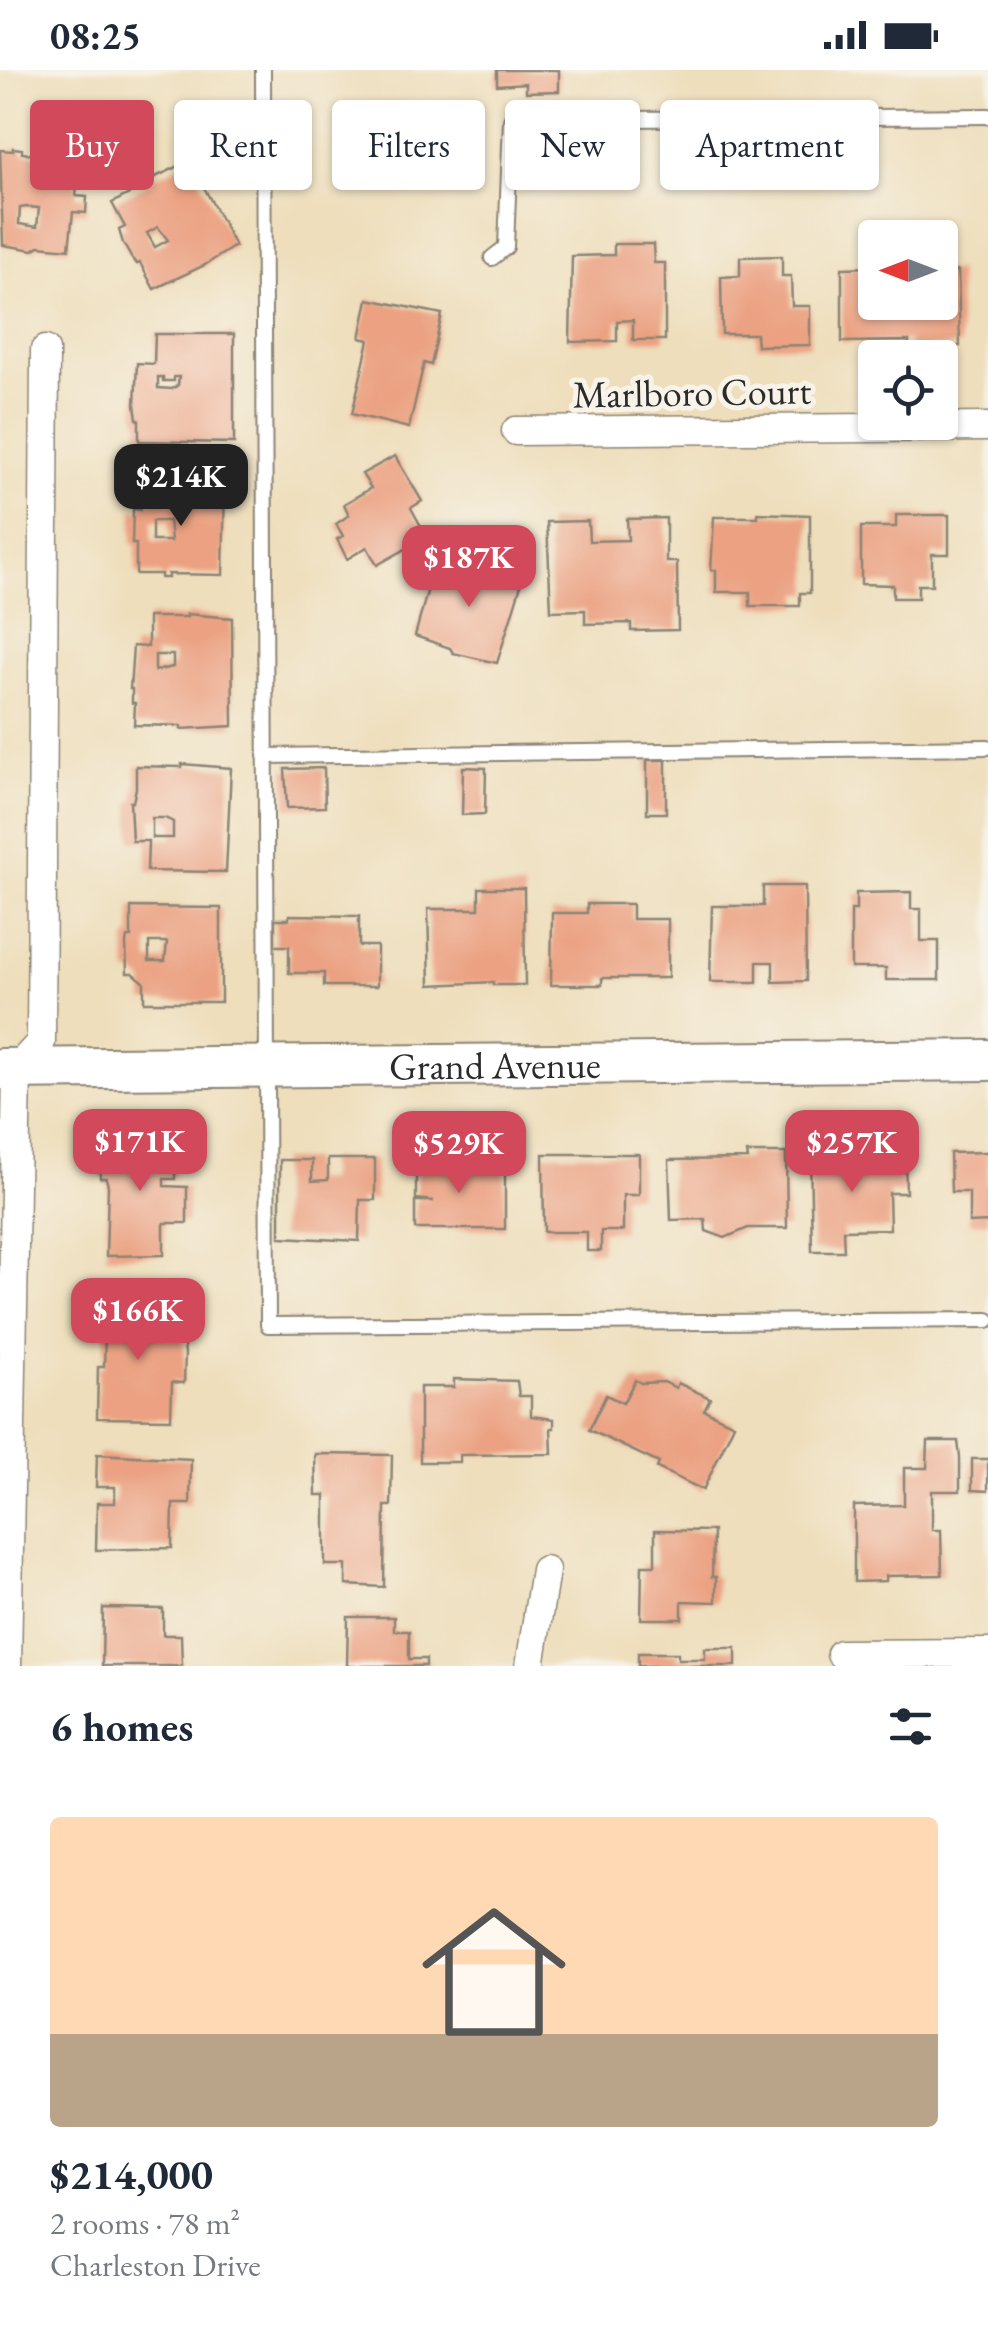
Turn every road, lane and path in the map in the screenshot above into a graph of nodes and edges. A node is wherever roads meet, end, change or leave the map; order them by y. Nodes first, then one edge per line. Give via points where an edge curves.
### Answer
1 (263, 70) edge
2 (988, 116) edge
3 (492, 258) dead end
4 (45, 350) dead end
5 (988, 426) edge
6 (516, 431) dead end
7 (988, 747) edge
8 (265, 756) junction
9 (988, 1060) edge
10 (266, 1066) junction
11 (8, 1068) edge
12 (988, 1320) edge
13 (4, 1550) edge
14 (545, 1570) dead end
15 (988, 1653) edge
16 (842, 1654) dead end
17 (8, 1666) edge
18 (530, 1666) edge

1 - 8 lane
2 - 3 lane via 511,120 506,246
4 - 11 street via 40,1042
5 - 6 street, Marlboro Court
7 - 8 lane
8 - 10 lane
9 - 10 street, Grand Avenue
10 - 11 street, Grand Avenue
10 - 12 lane via 268,1325
11 - 13 street
13 - 17 street
14 - 18 street
15 - 16 street

